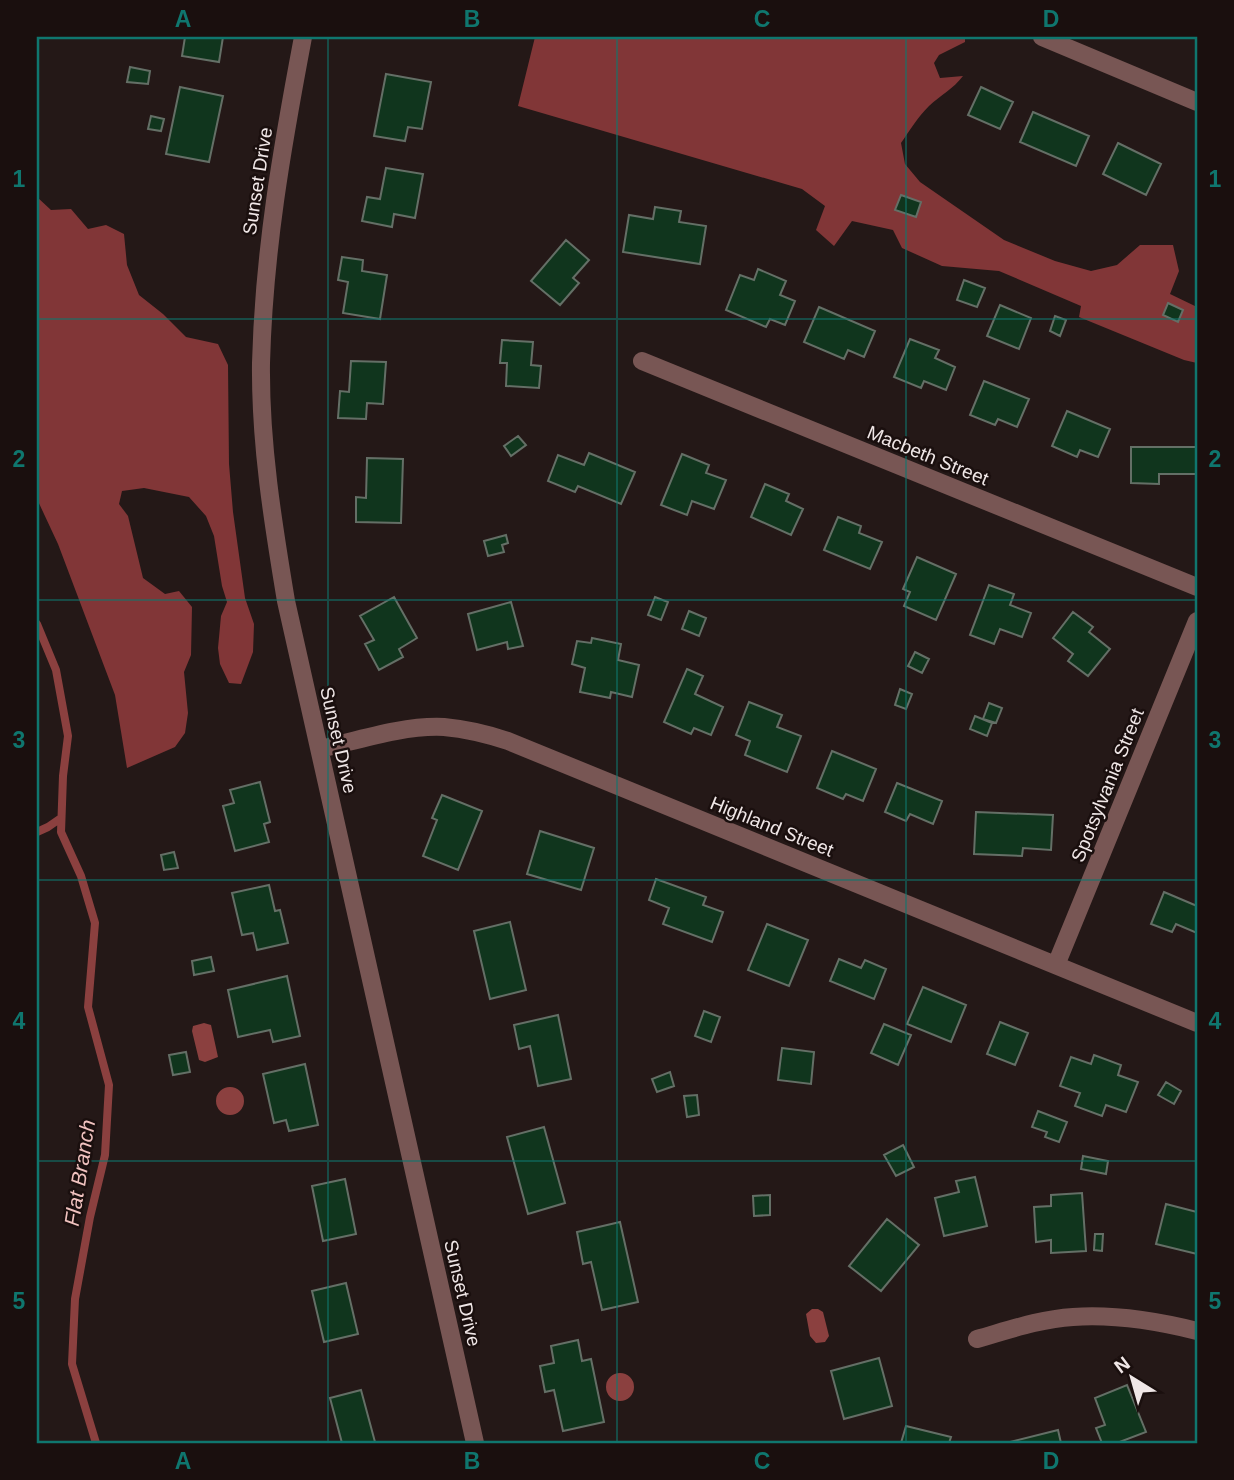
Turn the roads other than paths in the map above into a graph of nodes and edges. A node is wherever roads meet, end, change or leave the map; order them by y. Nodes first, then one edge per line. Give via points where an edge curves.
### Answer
1 (303, 37) edge
2 (1042, 37) edge
3 (1197, 102) edge
4 (642, 361) dead end
5 (1197, 587) edge
6 (1197, 621) edge
7 (320, 749) junction
8 (1056, 965) junction
9 (1197, 1023) edge
10 (1197, 1331) edge
11 (977, 1339) dead end
12 (475, 1443) edge

1 - 7 street, Sunset Drive via 266,260 261,365 273,520 286,601
2 - 3 street
4 - 5 street, Macbeth Street
6 - 8 street, Spotsylvania Street
7 - 8 street, Highland Street via 414,729 476,731
7 - 12 street, Sunset Drive
8 - 9 street, Highland Street
10 - 11 street via 1159,1322 1072,1317

